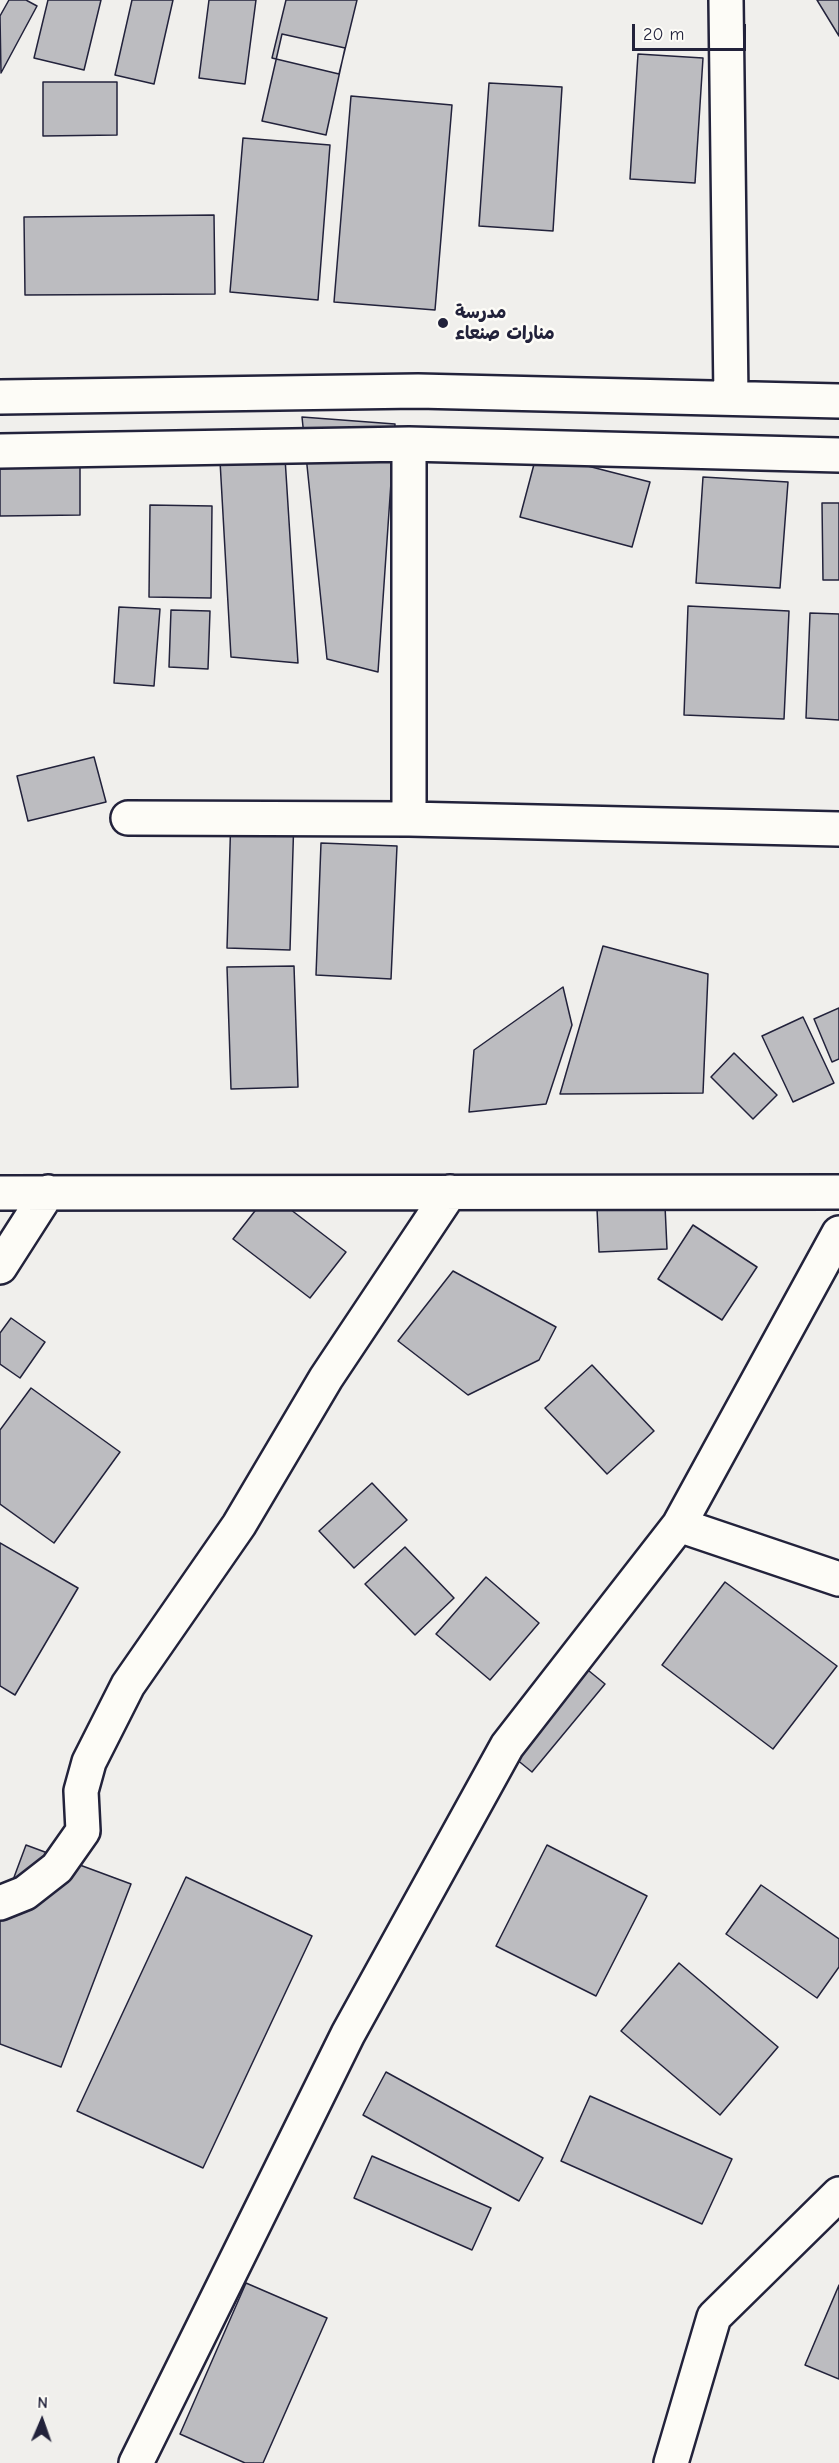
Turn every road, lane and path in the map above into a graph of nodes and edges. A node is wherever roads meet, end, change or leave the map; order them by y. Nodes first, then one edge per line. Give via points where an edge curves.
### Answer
1 (726, 0) edge
2 (0, 397) edge
3 (731, 398) junction
4 (839, 400) edge
5 (409, 444) junction
6 (0, 451) edge
7 (839, 455) edge
8 (128, 818) dead end
9 (409, 819) junction
10 (839, 830) edge
11 (48, 1192) junction
12 (450, 1192) junction
13 (839, 1192) edge
14 (0, 1193) edge
15 (839, 1233) edge
16 (0, 1267) edge
17 (679, 1526) junction
18 (839, 1579) edge
19 (0, 1903) edge
20 (839, 2194) edge
21 (136, 2463) edge
22 (671, 2463) edge

1 - 3 street
2 - 3 street via 418,391
3 - 4 street
5 - 6 street
5 - 7 street
5 - 9 street
8 - 9 street
9 - 10 street
11 - 12 street
11 - 14 street
11 - 16 street
12 - 13 street
12 - 19 street via 326,1378 239,1525 128,1685 89,1762 81,1791 83,1831 57,1868 25,1893
15 - 17 street
17 - 18 street
17 - 21 street via 507,1746 348,2034
20 - 22 street via 714,2317

